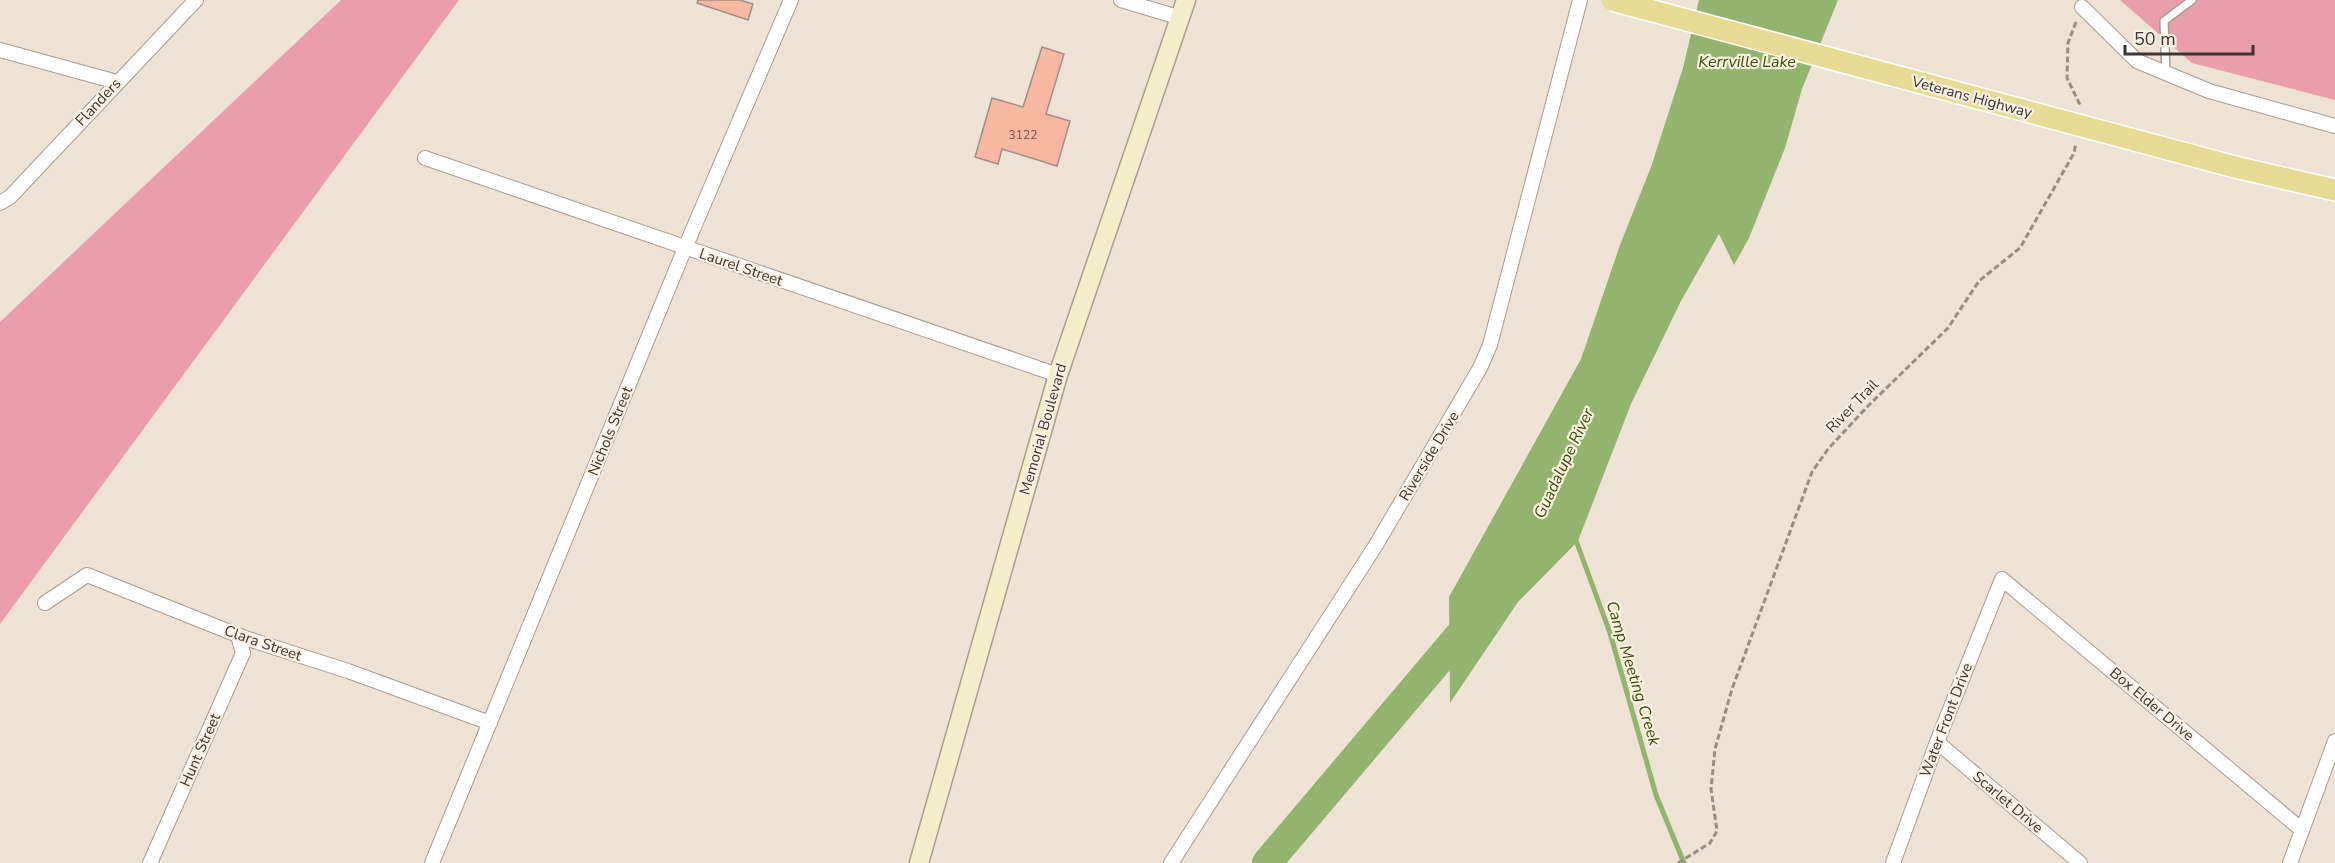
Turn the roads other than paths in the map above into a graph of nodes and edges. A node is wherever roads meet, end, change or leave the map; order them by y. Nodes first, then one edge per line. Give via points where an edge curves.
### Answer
1 (196, 0) edge
2 (791, 0) edge
3 (1120, 0) edge
4 (1186, 0) edge
5 (1580, 0) edge
6 (1611, 0) edge
7 (2193, 0) edge
8 (2082, 7) road end
9 (1181, 18) junction
10 (0, 50) edge
11 (2166, 74) junction
12 (117, 82) junction
13 (2335, 126) edge
14 (425, 158) dead end
15 (2335, 190) edge
16 (0, 203) edge
17 (685, 248) junction
18 (1058, 375) junction
19 (2002, 579) joint
20 (45, 603) dead end
21 (238, 636) junction
22 (489, 723) junction
23 (2335, 741) edge
24 (1937, 742) junction
25 (2302, 830) junction
26 (150, 863) edge
27 (432, 863) edge
28 (919, 863) edge
29 (1171, 863) edge
30 (1893, 863) edge
31 (2080, 863) edge
32 (2290, 863) edge

1 - 12 street, Flanders
2 - 17 street, Nichols Street
3 - 9 street
4 - 9 main road, Memorial Boulevard
5 - 29 street, Riverside Drive via 1490,345 1480,368 1376,545
6 - 15 main road, Veterans Highway, bridge via 2235,167
7 - 11 lane via 2164,21
8 - 11 street via 2137,61
9 - 18 main road, Memorial Boulevard
10 - 12 street
11 - 13 street via 2209,91
12 - 16 street, Flanders
14 - 17 street, Laurel Street
17 - 18 street, Laurel Street
17 - 22 street, Nichols Street
18 - 28 main road, Memorial Boulevard
19 - 24 street, Water Front Drive
19 - 25 street, Box Elder Drive
20 - 21 street, Clara Street via 87,575
21 - 22 street, Clara Street
21 - 26 street, Hunt Street via 243,653
22 - 27 street, Nichols Street
23 - 25 street
24 - 30 street, Water Front Drive
24 - 31 street, Scarlet Drive
25 - 32 street

